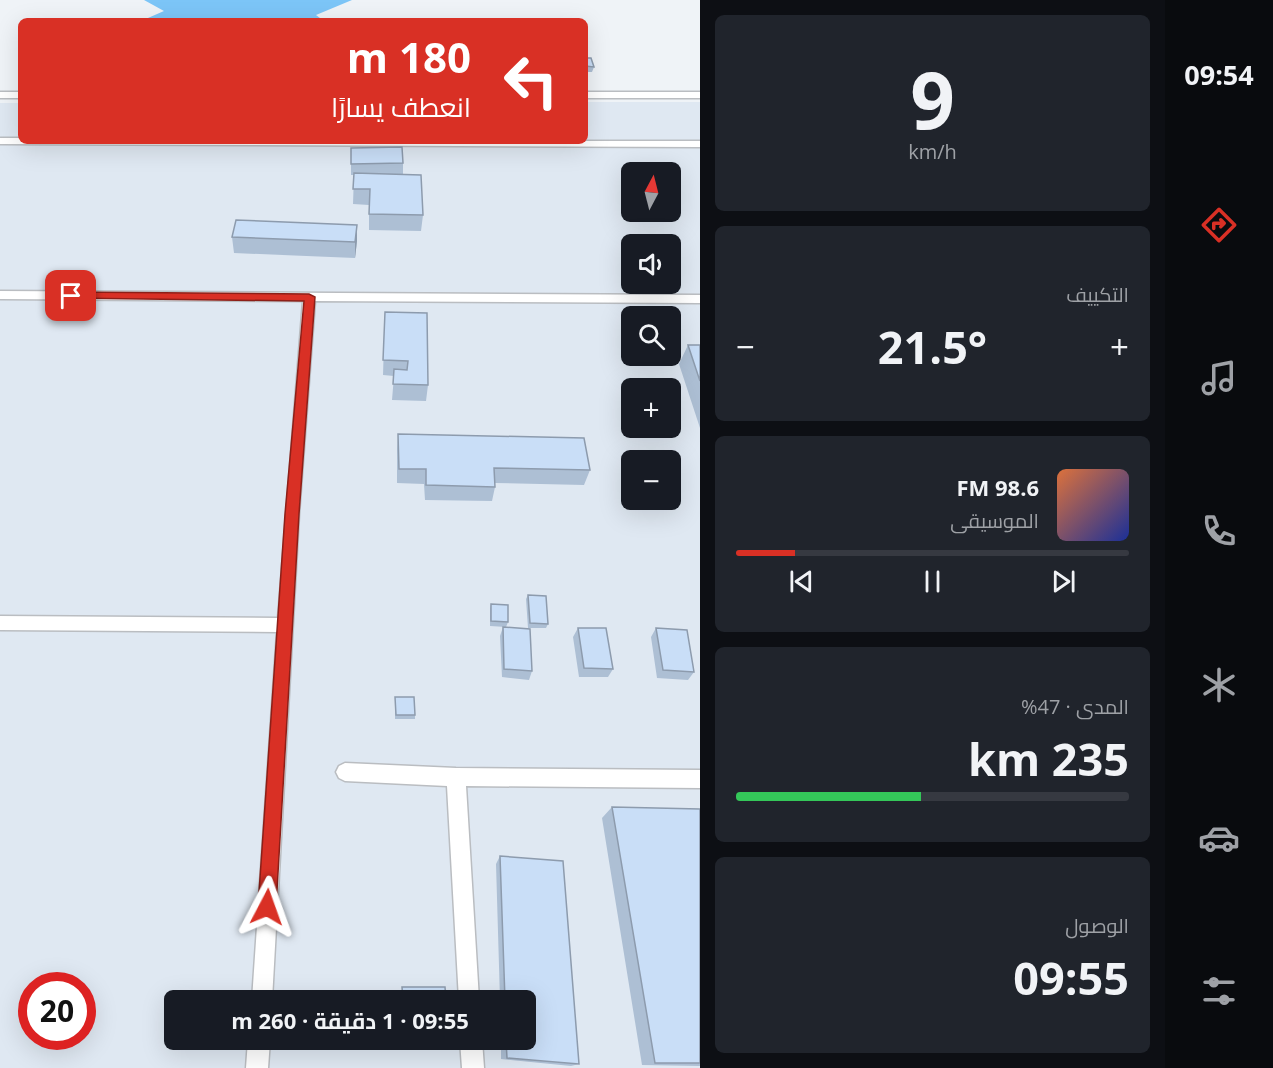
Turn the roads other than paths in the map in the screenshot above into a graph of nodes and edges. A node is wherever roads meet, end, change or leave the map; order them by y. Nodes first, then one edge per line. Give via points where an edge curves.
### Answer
1 (0, 95) edge
2 (18, 95) edge
3 (588, 95) edge
4 (700, 95) edge
5 (0, 141) edge
6 (18, 141) edge
7 (588, 144) edge
8 (700, 144) edge
9 (0, 296) edge
10 (309, 297) junction
11 (700, 299) edge
12 (0, 623) edge
13 (285, 625) junction
14 (345, 772) dead end
15 (456, 777) junction
16 (700, 779) edge
17 (263, 990) edge
18 (468, 990) edge
19 (258, 1050) edge
20 (472, 1050) edge
21 (257, 1068) edge
22 (473, 1068) edge

1 - 2 lane
3 - 4 lane
5 - 6 lane
7 - 8 lane
9 - 10 lane
10 - 11 lane
10 - 13 lane
12 - 13 lane
13 - 17 lane
14 - 15 lane
15 - 16 lane
15 - 18 lane
19 - 21 lane
20 - 22 lane

